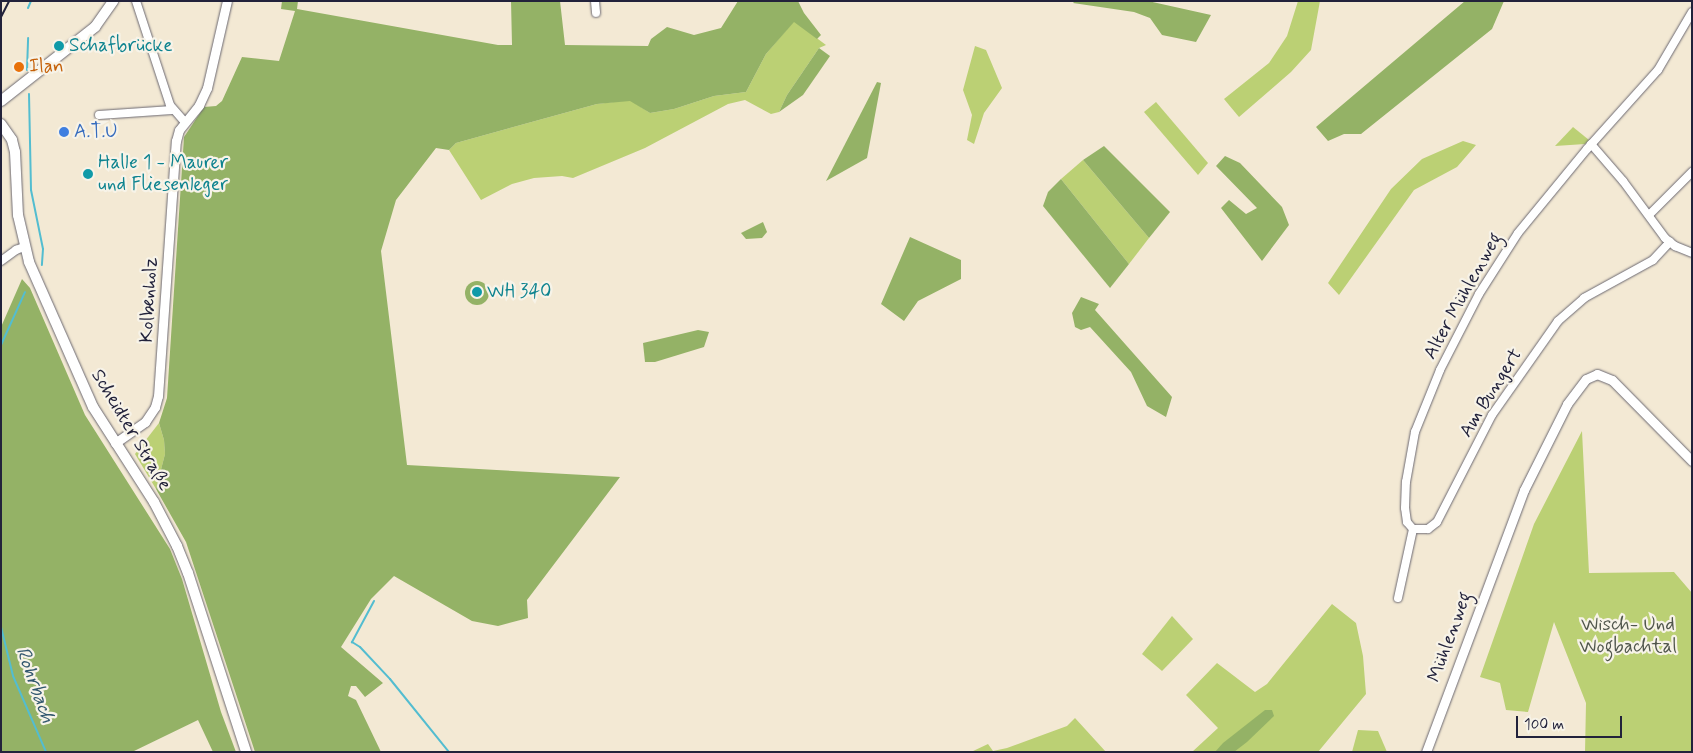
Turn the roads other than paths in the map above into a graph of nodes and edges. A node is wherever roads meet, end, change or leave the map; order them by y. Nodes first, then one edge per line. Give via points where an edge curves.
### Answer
1 (113, 1) edge
2 (136, 1) edge
3 (226, 1) edge
4 (595, 1) edge
5 (1692, 12) edge
6 (596, 13) dead end
7 (1, 101) edge
8 (172, 110) junction
9 (99, 115) dead end
10 (185, 122) junction
11 (1, 124) edge
12 (1591, 144) junction
13 (1692, 172) edge
14 (1649, 215) junction
15 (1670, 242) junction
16 (24, 247) junction
17 (1692, 253) edge
18 (1, 261) edge
19 (115, 443) junction
20 (1692, 461) edge
21 (1413, 529) junction
22 (1398, 598) dead end
23 (246, 752) edge
24 (1426, 752) edge

1 - 7 main road via 95,27
2 - 8 street
3 - 10 street via 208,88
4 - 6 street
5 - 12 street, Alter Mühlenweg via 1658,70
8 - 9 street
8 - 10 street
10 - 19 street, Kolbenholz via 176,140 158,396 145,422
11 - 16 main road, Scheidter Straße via 16,152 18,216
12 - 14 street
12 - 21 street, Alter Mühlenweg via 1508,245 1440,370 1419,417 1411,453 1406,508 1407,522
13 - 14 street
14 - 15 street
15 - 17 street
15 - 21 street, Am Bungert via 1653,260 1578,301 1558,320 1492,415 1437,522 1428,529
16 - 18 street
16 - 19 main road, Scheidter Straße via 82,386
19 - 23 main road, Scheidter Straße via 154,502 177,546
20 - 24 street, Mühlenweg via 1612,380 1602,375 1586,379 1567,404 1540,454 1506,535
21 - 22 street

